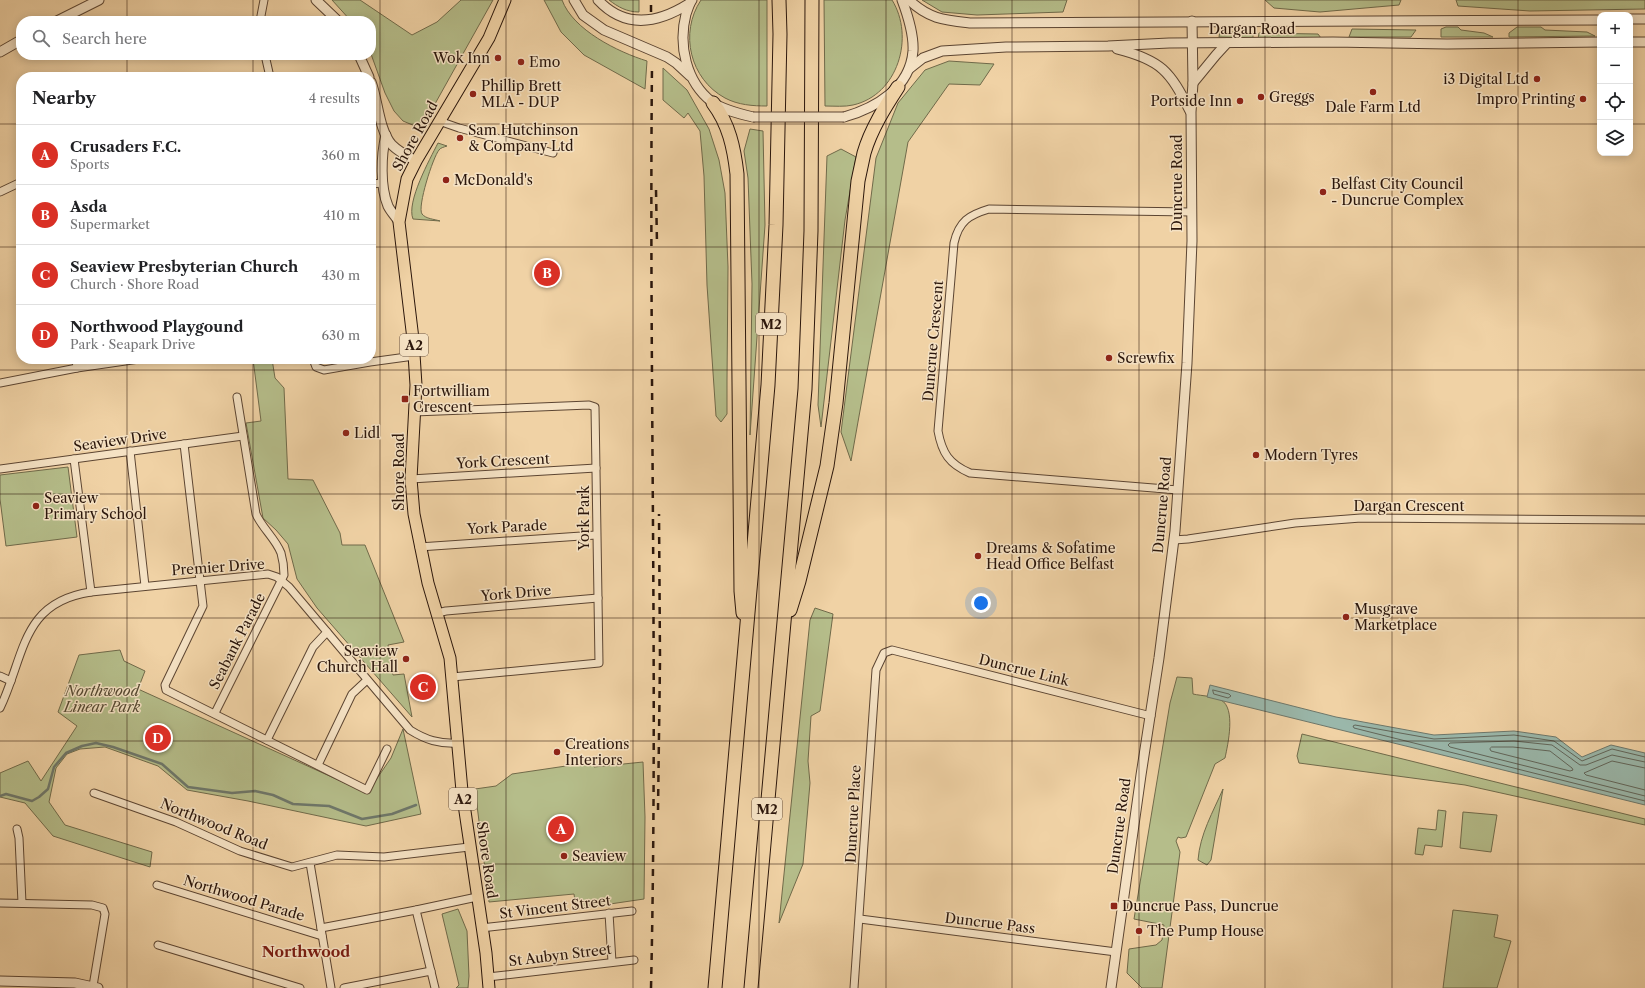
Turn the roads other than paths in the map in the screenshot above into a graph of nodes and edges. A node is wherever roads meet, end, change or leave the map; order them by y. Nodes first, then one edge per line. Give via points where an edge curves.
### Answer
1 (99, 0) edge
2 (264, 0) edge
3 (316, 0) edge
4 (505, 0) edge
5 (574, 0) edge
6 (598, 0) edge
7 (779, 0) edge
8 (812, 0) edge
9 (902, 0) edge
10 (909, 0) edge
11 (691, 1) edge
12 (67, 16) edge
13 (261, 16) edge
14 (333, 16) edge
15 (1633, 19) edge
16 (1645, 19) edge
17 (1597, 20) edge
18 (1192, 21) junction
19 (1597, 42) edge
20 (1633, 42) edge
21 (1645, 42) edge
22 (16, 43) edge
23 (1193, 43) junction
24 (1227, 43) junction
25 (1108, 46) junction
26 (0, 52) edge
27 (266, 60) edge
28 (360, 60) edge
29 (909, 69) junction
30 (269, 72) edge
31 (366, 72) edge
32 (694, 80) junction
33 (1193, 83) junction
34 (898, 87) junction
35 (376, 100) edge
36 (713, 103) junction
37 (1191, 112) junction
38 (439, 121) junction
39 (386, 135) junction
40 (553, 153) dead end
41 (416, 161) junction
42 (384, 183) junction
43 (16, 184) edge
44 (376, 184) edge
45 (0, 192) edge
46 (1192, 212) junction
47 (399, 222) junction
48 (414, 356) junction
49 (376, 362) edge
50 (77, 364) edge
51 (105, 364) edge
52 (315, 364) edge
53 (363, 364) edge
54 (77, 368) junction
55 (0, 382) edge
56 (237, 397) dead end
57 (414, 412) junction
58 (243, 436) junction
59 (184, 444) junction
60 (130, 451) junction
61 (74, 459) junction
62 (596, 468) junction
63 (0, 469) edge
64 (411, 479) junction
65 (1178, 490) junction
66 (1645, 520) edge
67 (596, 535) junction
68 (1174, 540) junction
69 (420, 547) junction
70 (201, 580) junction
71 (282, 580) junction
72 (145, 586) junction
73 (91, 592) junction
74 (598, 598) junction
75 (437, 613) junction
76 (783, 631) junction
77 (327, 632) junction
78 (746, 646) junction
79 (892, 650) joint
80 (0, 676) edge
81 (452, 677) junction
82 (367, 680) junction
83 (11, 681) junction
84 (0, 708) edge
85 (215, 713) junction
86 (1151, 716) junction
87 (267, 740) junction
88 (458, 743) junction
89 (387, 749) dead end
90 (318, 765) junction
91 (94, 793) dead end
92 (17, 829) dead end
93 (469, 847) junction
94 (310, 863) junction
95 (157, 885) dead end
96 (477, 897) junction
97 (0, 903) edge
98 (22, 903) junction
99 (416, 910) junction
100 (632, 911) dead end
101 (609, 913) junction
102 (860, 919) junction
103 (321, 928) junction
104 (482, 928) junction
105 (322, 936) junction
106 (158, 945) dead end
107 (1116, 952) junction
108 (634, 960) dead end
109 (612, 962) junction
110 (431, 972) junction
111 (0, 981) edge
112 (488, 982) edge
113 (95, 987) edge
114 (300, 988) edge
115 (331, 988) edge
116 (344, 988) edge
117 (435, 988) edge
118 (715, 988) edge
119 (751, 988) edge
120 (854, 988) edge
121 (1111, 988) edge

1 - 12 street
2 - 13 street
3 - 14 street
4 - 38 main road, Shore Road / A2 via 488,38
5 - 32 street via 583,15 604,30 667,57
6 - 11 street via 614,14 637,20 673,14
7 - 78 highway, M2 via 776,225 768,377
8 - 76 highway, M2 via 811,231 805,389
9 - 29 street via 912,35 913,51
10 - 18 street, Dargan Road via 931,16 971,23
11 - 32 street via 683,28 683,46 685,60
15 - 16 street
17 - 18 street, Dargan Road
18 - 23 street, Duncrue Road
19 - 24 street, Dargan Road
20 - 21 street
22 - 26 street
23 - 24 street, Dargan Road
23 - 25 street, Dargan Road
23 - 33 street, Duncrue Road
24 - 33 street
25 - 29 street, Dargan Road via 942,51 923,58
25 - 37 street via 1151,59 1165,70
27 - 30 street
28 - 31 street
29 - 34 street
32 - 36 street
33 - 37 street, Duncrue Road
34 - 36 street, bridge via 874,105 844,117 753,117
34 - 76 highway via 873,131 861,166 827,466 799,581
35 - 39 street
36 - 78 highway via 722,114 735,152 740,591
37 - 46 street, Duncrue Road
38 - 40 street
38 - 41 main road, Shore Road / A2
39 - 41 street via 400,152
39 - 42 street via 382,149
41 - 47 main road, Shore Road / A2 via 407,180
42 - 44 street
42 - 47 street via 389,208
43 - 45 street
46 - 65 street, Duncrue Road via 1187,363
46 - 65 street, Duncrue Crescent via 989,209 976,213 963,222 956,233 954,243 938,431 940,444 946,454 956,467 970,473
47 - 48 main road, Shore Road / A2
48 - 49 street
48 - 57 main road, Shore Road / A2
50 - 54 street
51 - 54 street
52 - 53 street via 324,370
54 - 55 street
56 - 58 street
57 - 62 street, York Park via 589,405 595,407
57 - 64 main road, Shore Road / A2
58 - 59 street, Seaview Drive
58 - 71 street via 256,514 281,552 284,575
59 - 60 street, Seaview Drive
59 - 70 street
60 - 61 street, Seaview Drive
60 - 72 street
61 - 63 street, Seaview Drive
61 - 73 street
62 - 64 street, York Crescent
62 - 67 street, York Park
64 - 69 main road, Shore Road / A2
65 - 68 street, Duncrue Road
66 - 68 street, Dargan Crescent via 1361,518 1303,522
67 - 69 street, York Parade
67 - 74 street, York Park
68 - 86 street, Duncrue Road
69 - 75 main road, Shore Road / A2
70 - 71 street, Premier Drive via 268,574
70 - 72 street, Premier Drive
70 - 85 street via 201,614 165,685 166,690
71 - 77 street, Premier Drive
71 - 85 street, Seabank Parade
72 - 73 street, Premier Drive
73 - 83 street, Premier Drive via 76,594 56,602 41,614 30,630
74 - 75 street, York Drive
74 - 81 street, York Park via 599,663
75 - 81 main road, Shore Road / A2 via 448,647
76 - 119 highway, M2
77 - 82 street, Premier Drive
77 - 87 street via 313,647
78 - 118 highway, M2
79 - 86 street, Duncrue Link
79 - 102 street, Duncrue Place via 884,653 876,670
80 - 83 street
81 - 88 main road, Shore Road / A2
82 - 88 street, Premier Drive via 410,730 432,741
82 - 90 street via 352,694
83 - 84 street, Premier Drive
85 - 87 street
86 - 107 street, Duncrue Road
87 - 90 street
88 - 93 main road, Shore Road / A2
89 - 90 street via 367,790
91 - 94 street, Northwood Road via 176,822 240,851 292,867
92 - 98 street
93 - 94 street, Northwood Road via 384,857 337,855
93 - 96 main road, Shore Road / A2
94 - 103 street
95 - 105 street, Northwood Parade
96 - 99 street, Northwood Parade
96 - 104 main road, Shore Road / A2
97 - 98 street
98 - 113 street via 92,905 104,908
99 - 103 street, Northwood Parade
99 - 110 street
100 - 101 street, St Vincent Street
101 - 104 street, St Vincent Street
101 - 109 street
102 - 107 street, Duncrue Pass
102 - 120 street, Duncrue Place
103 - 105 street
104 - 112 main road, Shore Road / A2
105 - 115 street
106 - 114 street
107 - 121 street, Duncrue Road
108 - 109 street, St Aubyn Street
109 - 112 street, St Aubyn Street
110 - 116 street
110 - 117 street
111 - 113 street via 75,983

